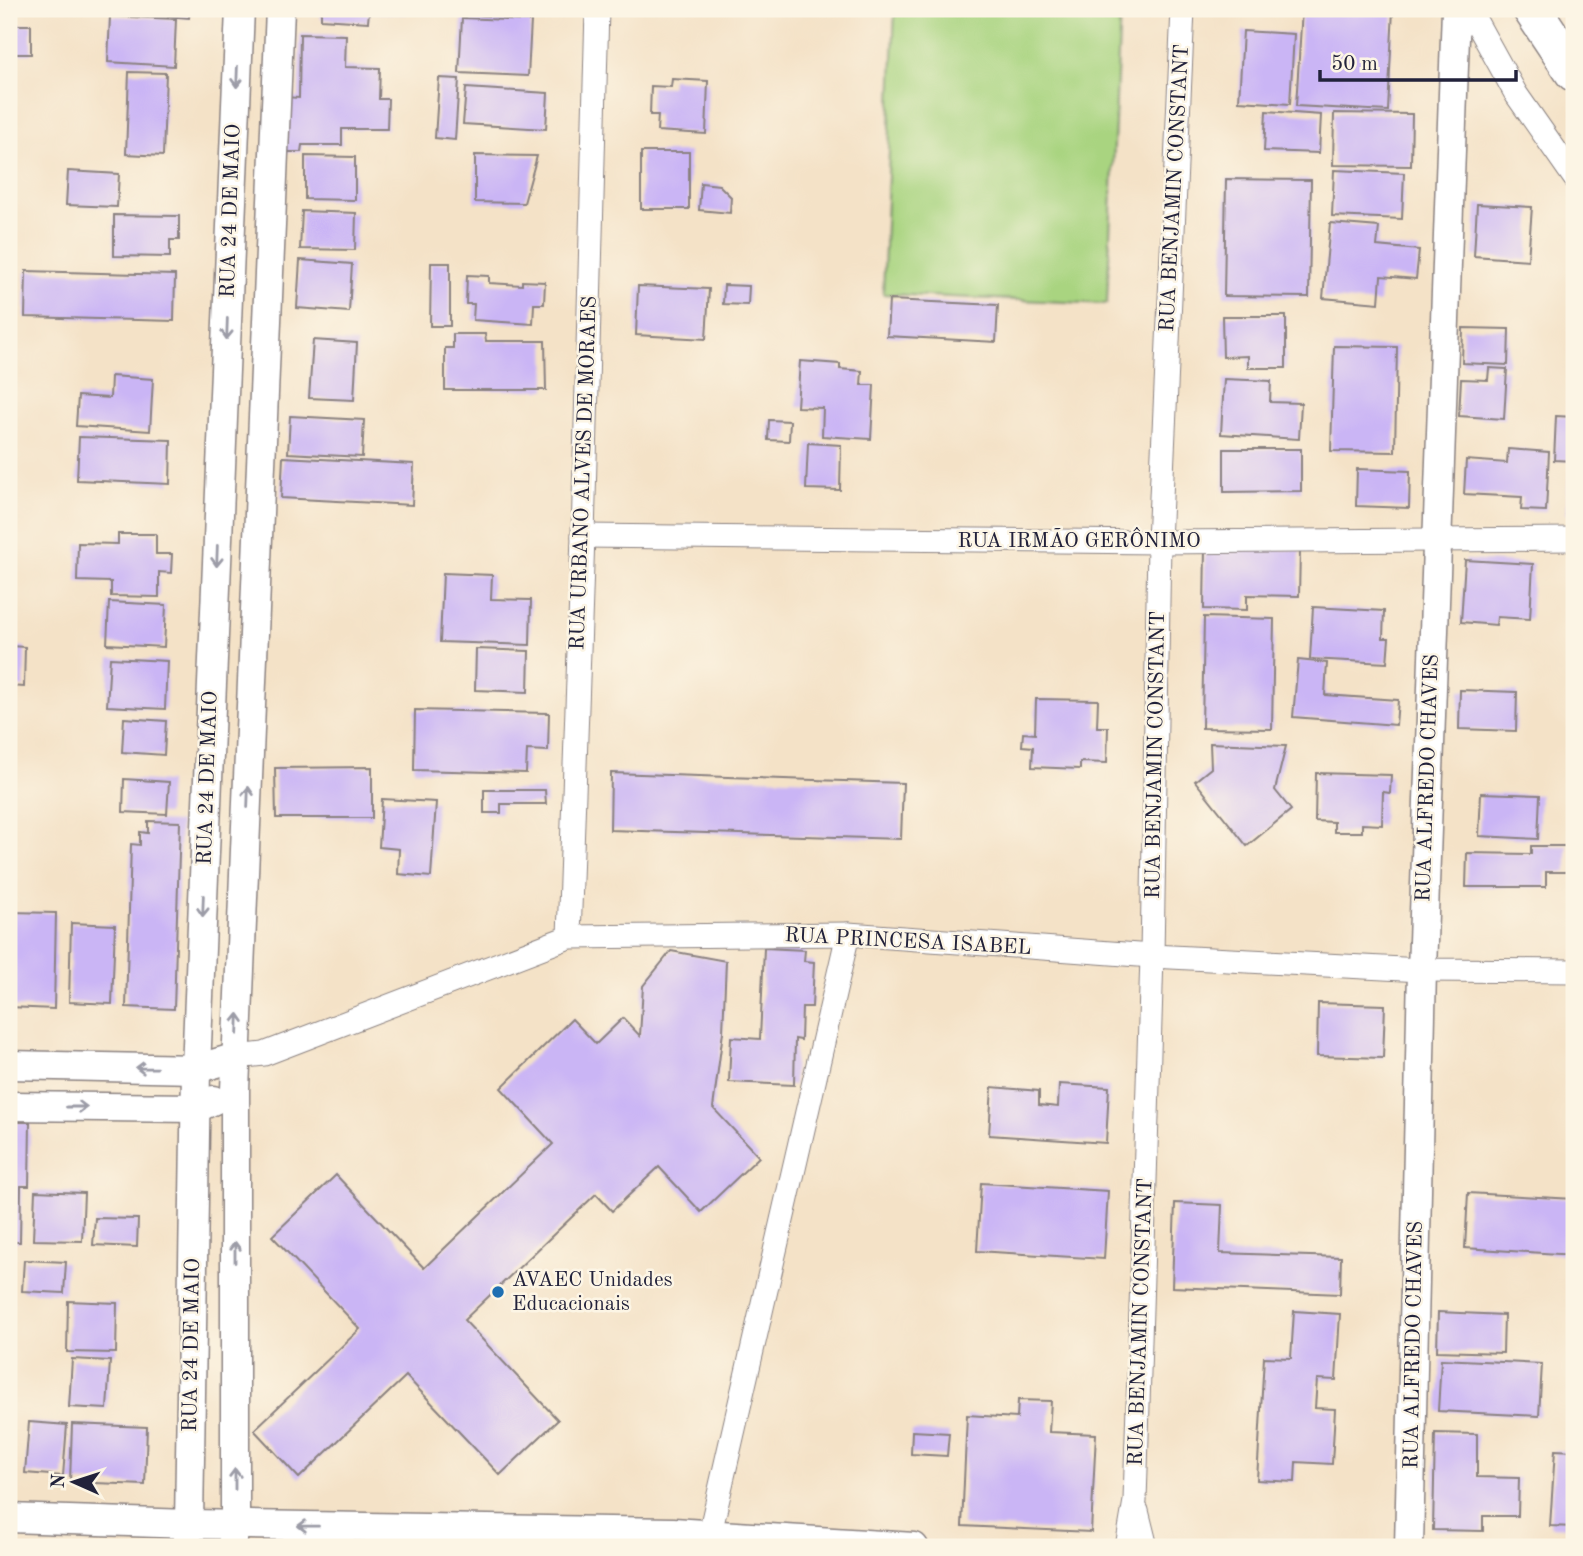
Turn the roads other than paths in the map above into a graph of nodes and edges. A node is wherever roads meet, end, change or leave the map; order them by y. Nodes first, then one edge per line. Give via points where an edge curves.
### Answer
1 (240, 9) edge
2 (280, 9) edge
3 (597, 9) edge
4 (1183, 9) edge
5 (1455, 9) edge
6 (1469, 9) edge
7 (1532, 9) edge
8 (1573, 69) edge
9 (1574, 177) edge
10 (583, 536) junction
11 (1435, 539) junction
12 (1574, 539) edge
13 (1159, 542) junction
14 (848, 934) junction
15 (569, 937) junction
16 (1152, 956) junction
17 (1422, 970) junction
18 (1574, 971) edge
19 (250, 1056) junction
20 (9, 1065) edge
21 (197, 1069) junction
22 (235, 1090) junction
23 (9, 1106) edge
24 (197, 1108) junction
25 (1135, 1501) junction
26 (9, 1517) edge
27 (710, 1533) junction
28 (187, 1536) edge
29 (233, 1536) edge
30 (673, 1539) edge
31 (914, 1547) edge
32 (1127, 1547) edge
33 (1146, 1547) edge
34 (1409, 1547) edge

1 -> 21 street, RUA 24 DE MAIO
19 -> 2 street, RUA 24 DE MAIO
3 - 10 street, RUA URBANO ALVES DE MORAES
4 - 13 street, RUA BENJAMIN CONSTANT
5 - 11 street, RUA ALFREDO CHAVES
6 - 9 street via 1516,94
7 - 8 highway
10 - 13 street, RUA IRMÃO GERÔNIMO
10 - 15 street, RUA URBANO ALVES DE MORAES
11 - 12 street, RUA IRMÃO GERÔNIMO
11 - 13 street, RUA IRMÃO GERÔNIMO
11 - 17 street, RUA ALFREDO CHAVES
13 - 16 street, RUA BENJAMIN CONSTANT
14 - 15 street, RUA PRINCESA ISABEL
14 - 16 street, RUA PRINCESA ISABEL
14 - 27 street
15 - 19 street, RUA PRINCESA ISABEL
16 - 17 street, RUA PRINCESA ISABEL
16 - 25 street, RUA BENJAMIN CONSTANT
17 - 18 street, RUA PRINCESA ISABEL
17 - 34 street, RUA ALFREDO CHAVES
19 - 21 street
19 - 22 street, RUA 24 DE MAIO
21 -> 20 street
21 - 24 street, RUA 24 DE MAIO
22 - 24 street
29 -> 22 street, RUA 24 DE MAIO
23 -> 24 street
24 - 28 street, RUA 24 DE MAIO
25 - 32 street, RUA BENJAMIN CONSTANT
25 - 33 street, RUA BENJAMIN CONSTANT
26 - 28 street
27 - 30 street
27 - 31 street
28 - 29 street
30 -> 29 street

